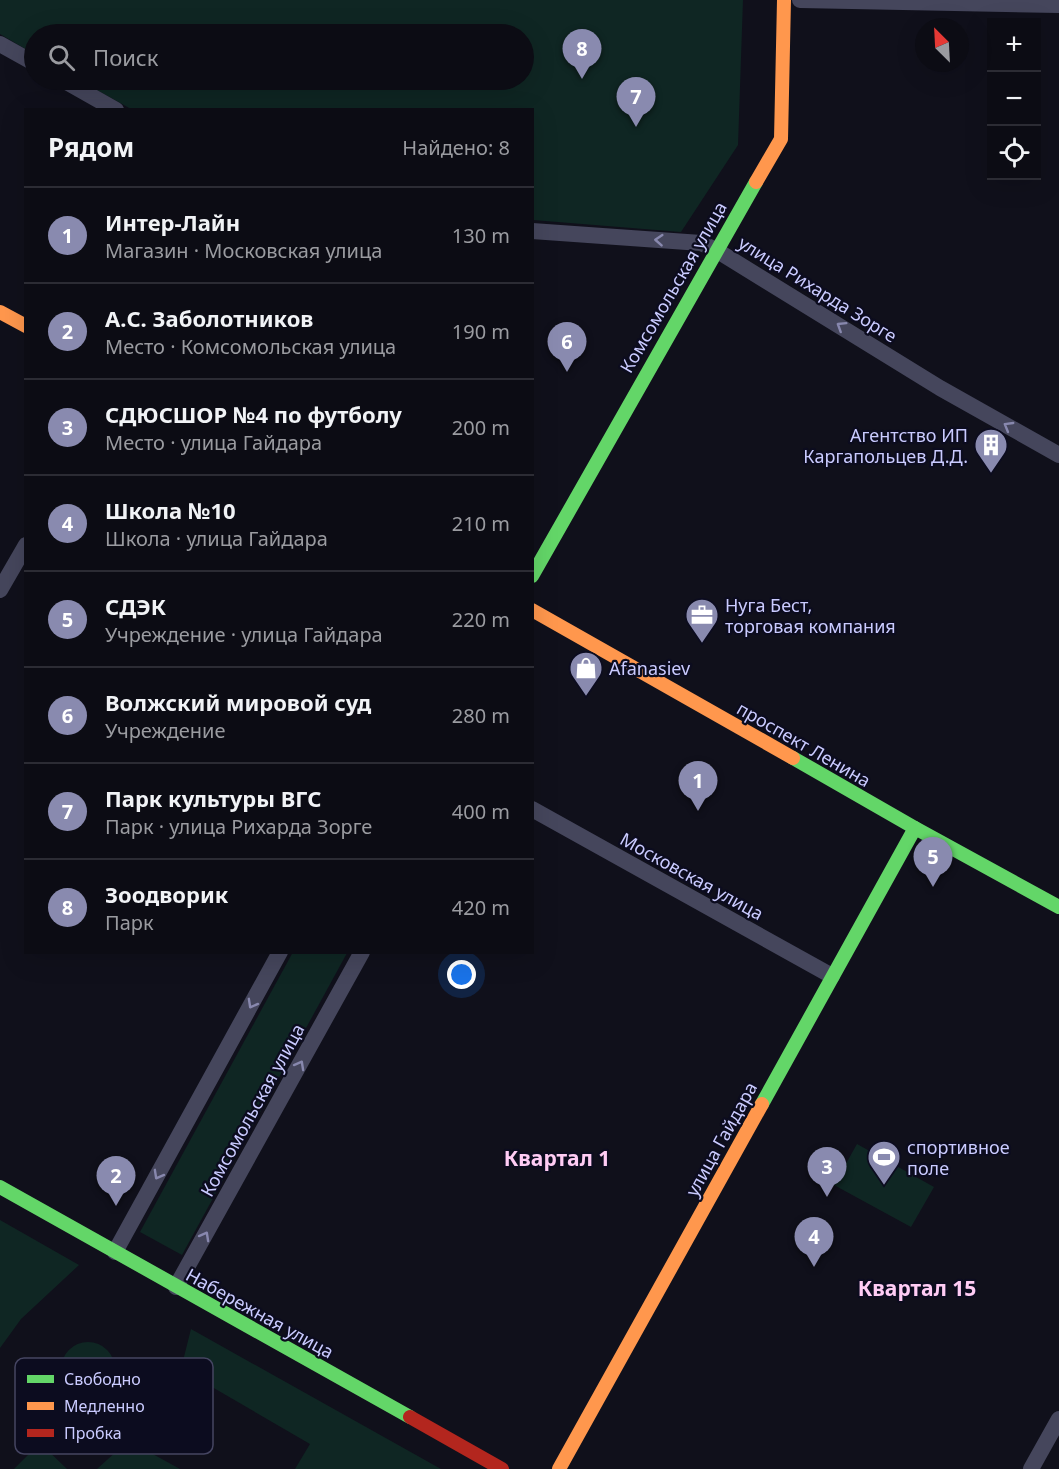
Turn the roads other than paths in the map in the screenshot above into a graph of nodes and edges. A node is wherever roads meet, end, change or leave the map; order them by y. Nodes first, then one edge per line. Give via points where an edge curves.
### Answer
1 (784, 0) edge
2 (800, 0) edge
3 (1059, 4) edge
4 (0, 44) edge
5 (24, 57) edge
6 (81, 90) edge
7 (112, 108) edge
8 (534, 231) edge
9 (716, 250) junction
10 (0, 312) edge
11 (24, 325) edge
12 (1059, 455) edge
13 (24, 548) edge
14 (534, 572) edge
15 (0, 590) edge
16 (534, 611) edge
17 (534, 810) edge
18 (915, 828) junction
19 (1059, 907) edge
20 (279, 954) edge
21 (361, 954) edge
22 (832, 976) junction
23 (0, 1187) edge
24 (115, 1252) junction
25 (176, 1287) junction
26 (1059, 1419) edge
27 (502, 1469) edge
28 (559, 1469) edge
29 (1031, 1469) edge

1 - 9 street, Комсомольская улица via 781,139
2 - 3 street
4 - 5 street
6 - 7 street
9 -> 8 street, улица Рихарда Зорге via 701,243
12 -> 9 street, улица Рихарда Зорге via 940,388
9 - 14 street, Комсомольская улица
10 - 11 street
13 - 15 street
16 - 18 street, проспект Ленина
17 - 22 street, Московская улица
18 - 19 street, проспект Ленина
18 - 22 street, улица Гайдара
20 -> 24 street
25 -> 21 street, Комсомольская улица
22 - 28 street, улица Гайдара
23 - 24 street, Набережная улица
24 - 25 street, Набережная улица
25 - 27 street, Набережная улица
26 - 29 street

